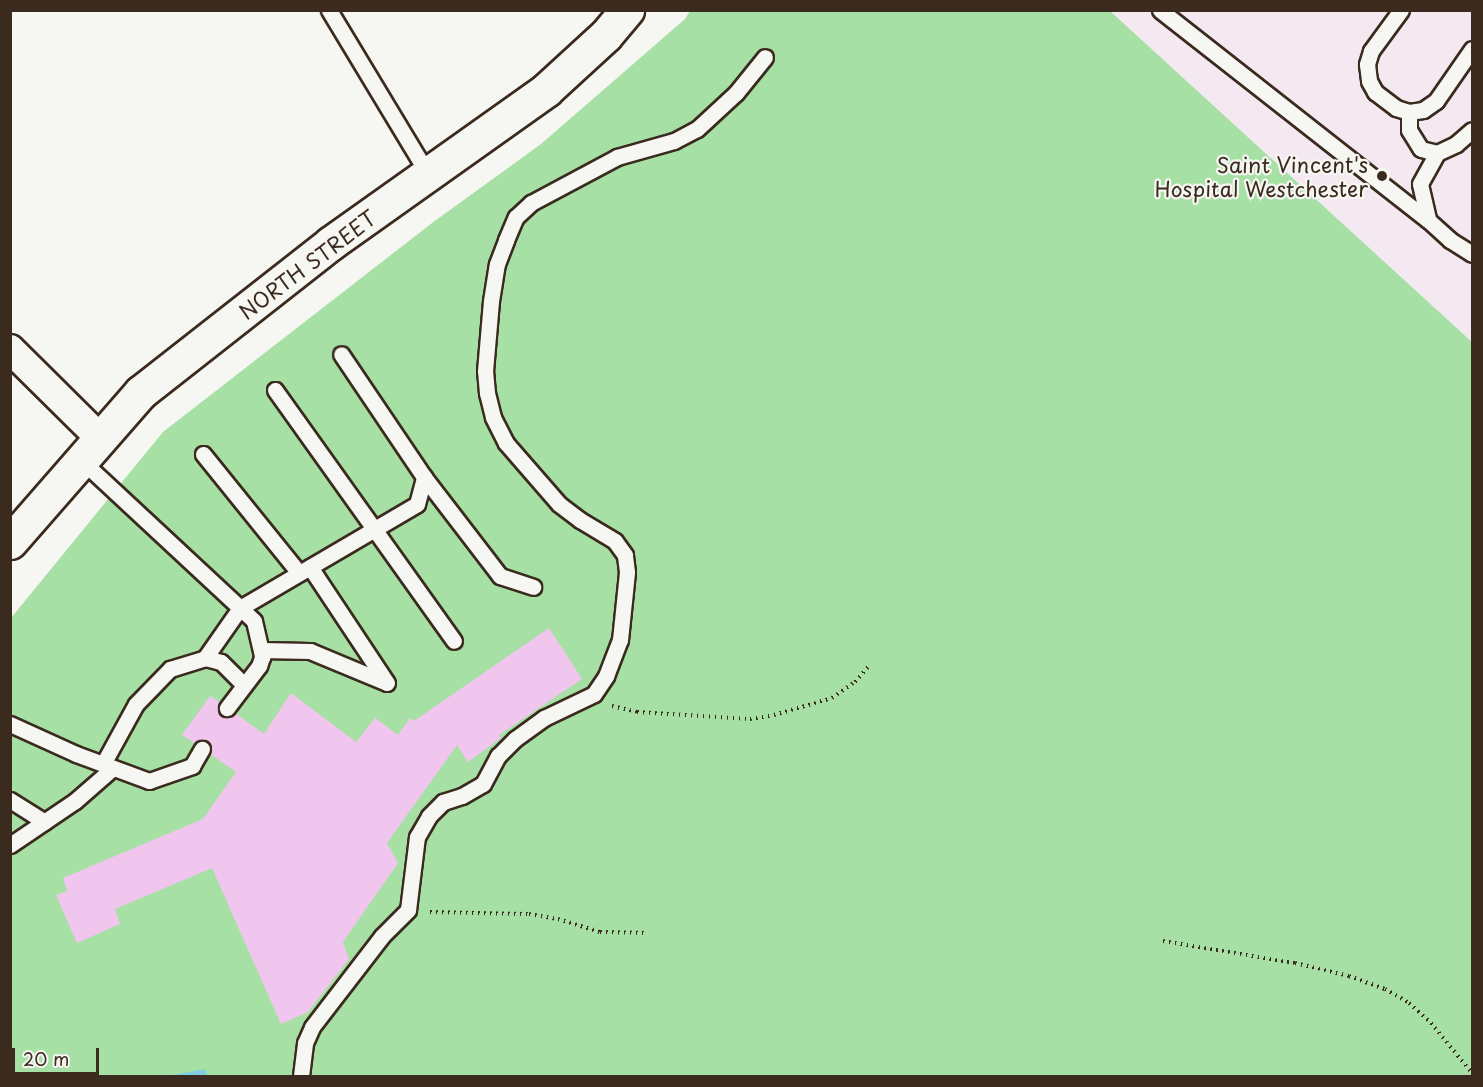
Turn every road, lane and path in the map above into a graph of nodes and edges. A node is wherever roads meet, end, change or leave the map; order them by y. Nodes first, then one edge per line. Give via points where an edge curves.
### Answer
1 (329, 10) edge
2 (627, 10) edge
3 (1160, 10) edge
4 (1401, 10) edge
5 (1473, 49) edge
6 (765, 57) dead end
7 (1409, 112) junction
8 (1473, 130) edge
9 (1437, 153) junction
10 (428, 174) junction
11 (1428, 220) junction
12 (1473, 254) edge
13 (10, 349) edge
14 (341, 354) dead end
15 (275, 390) dead end
16 (91, 449) junction
17 (203, 454) dead end
18 (424, 477) junction
19 (373, 530) junction
20 (10, 542) edge
21 (304, 570) junction
22 (533, 587) dead end
23 (240, 608) junction
24 (454, 641) dead end
25 (261, 650) junction
26 (205, 658) junction
27 (869, 666) dead end
28 (243, 684) junction
29 (594, 694) junction
30 (227, 708) dead end
31 (10, 724) edge
32 (202, 749) dead end
33 (108, 766) junction
34 (10, 800) edge
35 (45, 822) junction
36 (10, 845) edge
37 (408, 910) junction
38 (648, 933) dead end
39 (1163, 941) dead end
40 (1473, 1072) edge
41 (300, 1077) edge

1 - 10 lane
2 - 10 street, NORTH STREET via 606,35 546,90
3 - 11 lane
4 - 7 lane via 1371,51 1367,64 1369,81 1376,92 1396,108
5 - 7 lane via 1436,100 1423,110
6 - 29 lane via 736,93 697,129 674,141 617,158 531,204 516,217 497,264 485,371 493,417 506,442 559,504 615,541 625,555 620,640 606,676
7 - 9 lane via 1409,130 1421,148
8 - 9 lane
9 - 11 lane via 1420,184
10 - 16 street, NORTH STREET via 331,243 141,392
11 - 12 lane
13 - 16 street
14 - 18 lane
15 - 19 lane
16 - 20 street, NORTH STREET
16 - 23 lane
17 - 21 lane
18 - 19 lane via 417,504
18 - 22 lane via 500,576
19 - 21 lane
19 - 24 lane
21 - 23 lane
21 - 25 lane via 387,683 310,651
23 - 25 lane via 254,621
23 - 26 lane
25 - 28 lane via 259,666
26 - 28 lane via 220,662
26 - 33 lane via 170,669 136,704
27 - 29 path via 832,698 774,716 750,719 637,712 610,705
28 - 30 lane
29 - 37 lane via 544,718 515,739 498,756 483,784 443,802 429,816 417,837
31 - 33 lane
32 - 33 lane via 192,766 149,781
33 - 35 lane via 75,801
34 - 35 lane
35 - 36 lane
37 - 38 path via 529,914 600,932
37 - 41 lane via 382,936 312,1027 305,1043
39 - 40 path via 1294,963 1385,989 1409,1003 1431,1023

